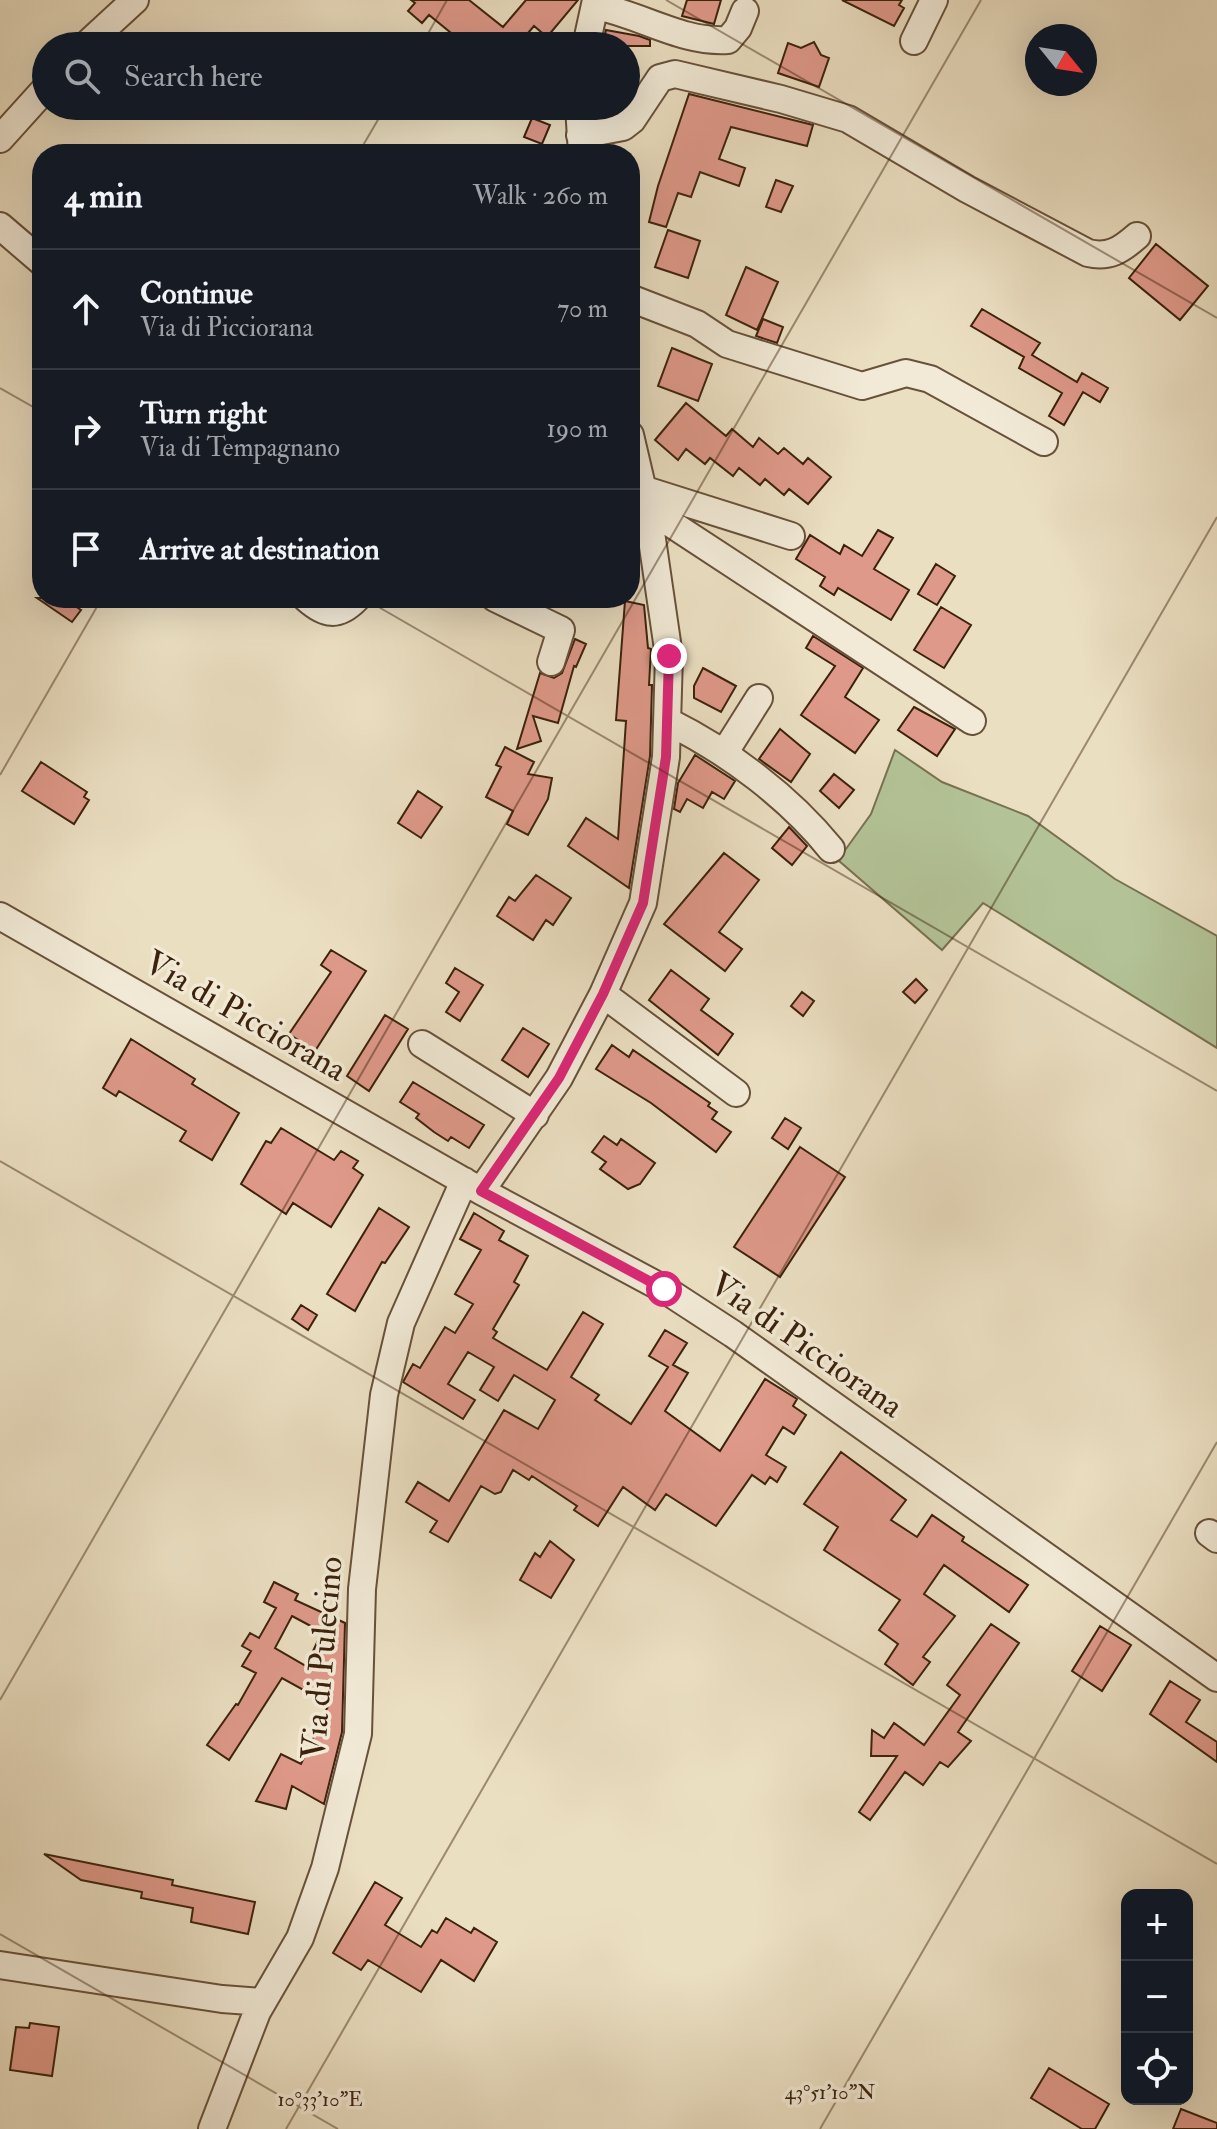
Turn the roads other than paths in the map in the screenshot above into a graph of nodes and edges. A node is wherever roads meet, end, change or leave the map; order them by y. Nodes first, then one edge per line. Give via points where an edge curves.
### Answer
1 (135, 0) edge
2 (934, 0) edge
3 (595, 3) edge
4 (745, 11) dead end
5 (100, 32) edge
6 (589, 32) edge
7 (914, 41) dead end
8 (32, 104) edge
9 (640, 108) edge
10 (580, 120) edge
11 (632, 120) edge
12 (0, 139) edge
13 (581, 144) edge
14 (0, 226) edge
15 (1137, 236) dead end
16 (32, 253) edge
17 (640, 302) edge
18 (1044, 442) dead end
19 (643, 512) edge
20 (791, 536) dead end
21 (317, 608) edge
22 (346, 608) edge
23 (516, 608) edge
24 (551, 662) dead end
25 (759, 698) dead end
26 (972, 721) dead end
27 (669, 722) junction
28 (721, 751) junction
29 (831, 849) dead end
30 (0, 916) edge
31 (603, 994) junction
32 (422, 1044) dead end
33 (736, 1093) dead end
34 (535, 1115) junction
35 (472, 1186) junction
36 (1217, 1678) edge
37 (0, 1965) edge
38 (262, 2002) junction
39 (212, 2129) edge

1 - 5 street
2 - 7 street
3 - 4 street via 683,35 716,41 728,40
3 - 6 street
8 - 12 street
9 - 15 street via 660,78 675,74 781,99 848,119 1088,253 1102,257
10 - 13 street
11 - 13 street
14 - 16 street
17 - 18 street via 697,324 727,344 862,386 906,373 930,379
19 - 20 street
19 - 26 street via 670,523
19 - 27 street, Via di Pulecino via 669,656
21 - 22 street via 329,614
23 - 24 street via 561,630
25 - 28 street
27 - 28 street
27 - 31 street, Via di Pulecino via 643,903
28 - 29 street via 807,819
30 - 35 street, Via di Picciorana
31 - 33 street
31 - 34 street, Via di Pulecino
32 - 34 street
34 - 35 street, Via di Pulecino
35 - 36 street, Via di Picciorana via 664,1289 733,1334
35 - 38 street, Via di Pulecino via 401,1323 384,1395 362,1589 358,1734 325,1868 300,1938
37 - 38 street
38 - 39 street, Via di Pulecino

